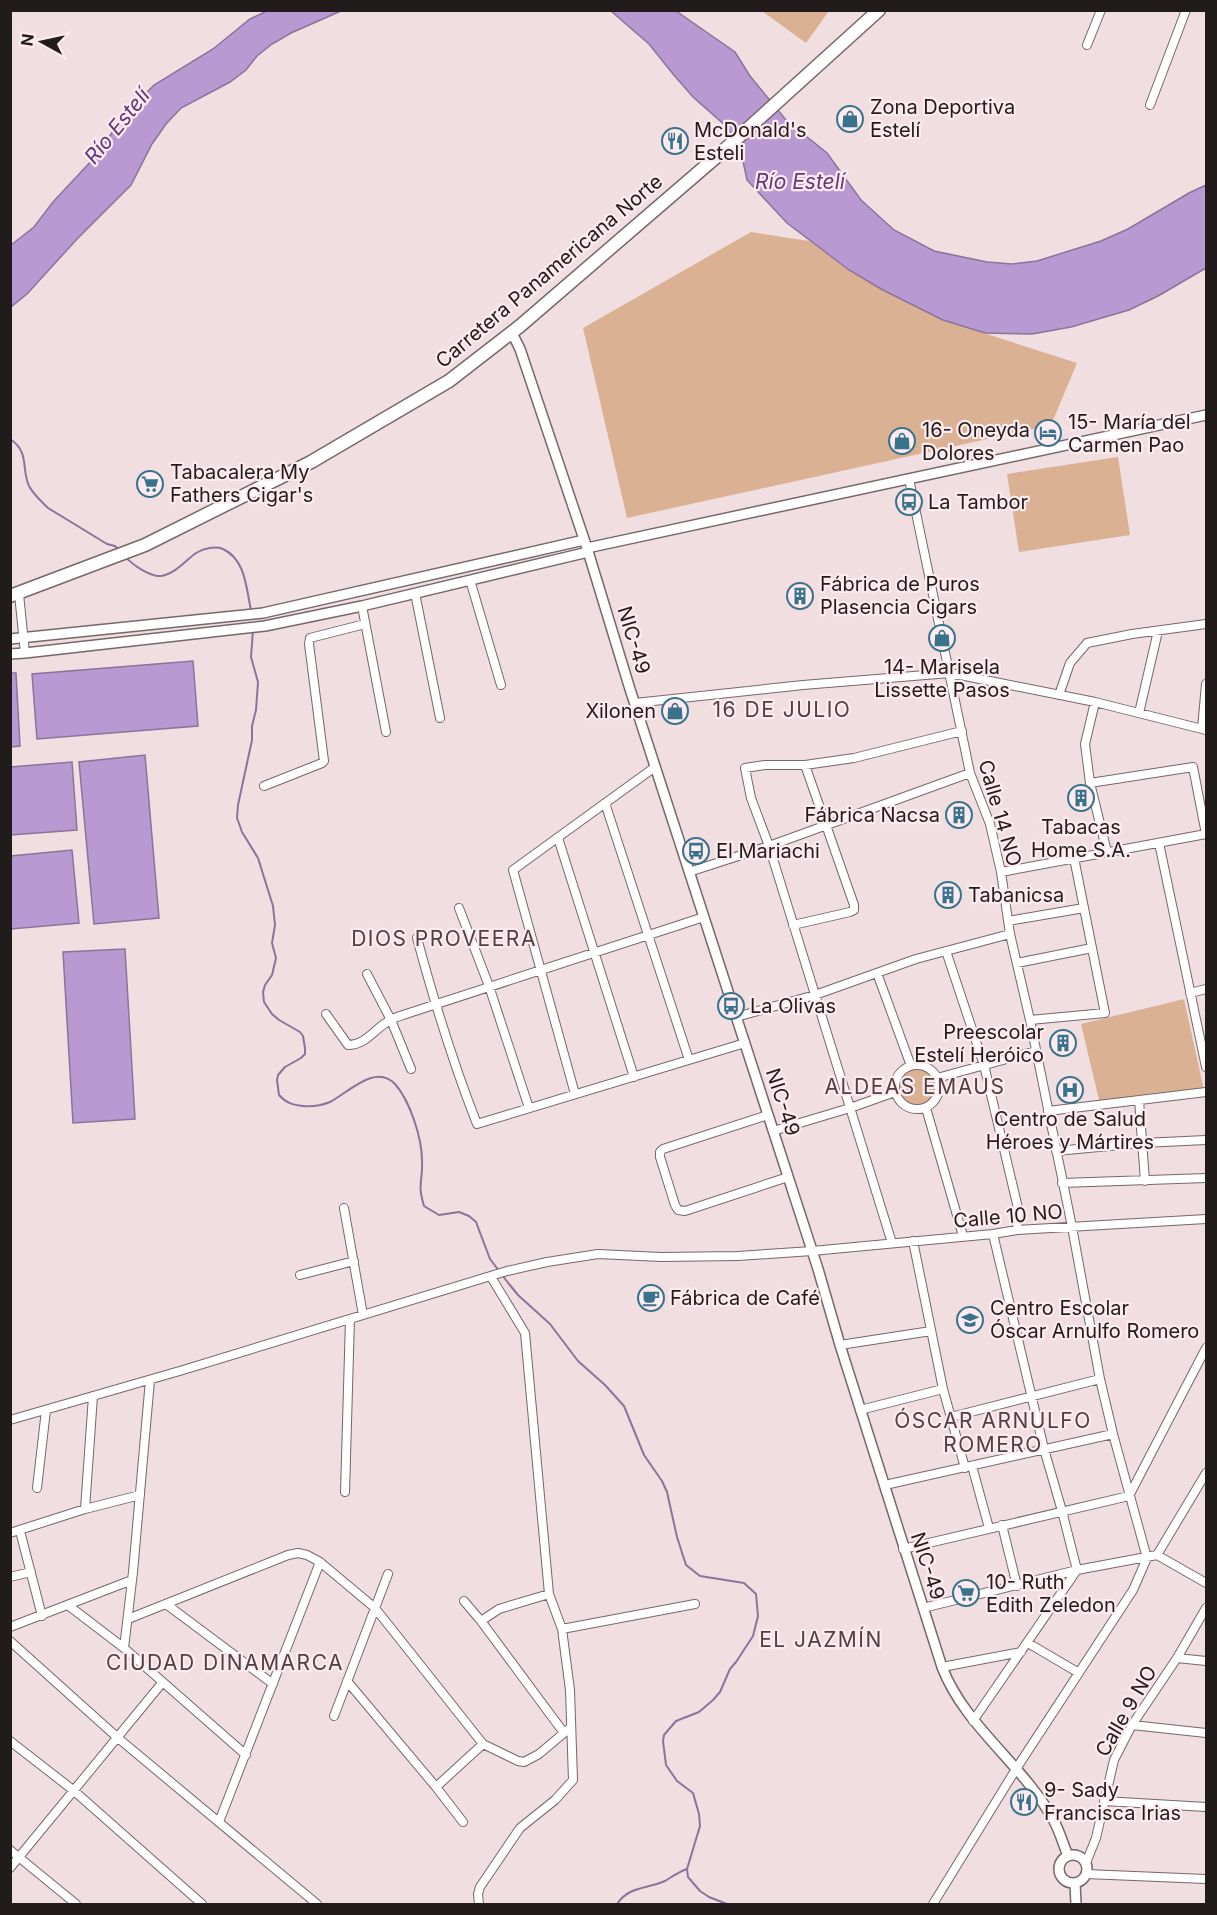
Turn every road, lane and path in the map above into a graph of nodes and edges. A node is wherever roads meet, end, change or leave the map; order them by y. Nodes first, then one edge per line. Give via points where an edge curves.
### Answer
1 (879, 10) edge
2 (1101, 10) edge
3 (1186, 10) edge
4 (1087, 45) dead end
5 (1150, 105) dead end
6 (512, 333) junction
7 (1206, 415) edge
8 (909, 479) junction
9 (586, 547) junction
10 (470, 580) junction
11 (360, 591) junction
12 (415, 593) junction
13 (15, 595) edge
14 (362, 606) junction
15 (365, 624) junction
16 (1206, 624) edge
17 (1158, 631) junction
18 (10, 639) edge
19 (24, 639) junction
20 (10, 654) edge
21 (26, 654) junction
22 (950, 673) junction
23 (1206, 684) edge
24 (501, 686) dead end
25 (1059, 695) junction
26 (1095, 702) junction
27 (635, 703) junction
28 (1139, 713) junction
29 (440, 718) dead end
30 (1204, 729) edge
31 (962, 731) junction
32 (386, 732) dead end
33 (805, 765) junction
34 (655, 767) junction
35 (970, 772) junction
36 (1090, 783) junction
37 (264, 786) dead end
38 (605, 803) junction
39 (826, 825) junction
40 (1206, 834) edge
41 (558, 838) junction
42 (1159, 843) junction
43 (769, 846) junction
44 (1107, 852) junction
45 (1074, 858) junction
46 (689, 872) junction
47 (1000, 872) junction
48 (459, 908) dead end
49 (1084, 908) junction
50 (704, 917) junction
51 (1008, 921) junction
52 (793, 925) junction
53 (1010, 934) junction
54 (647, 935) junction
55 (417, 938) dead end
56 (1092, 948) junction
57 (946, 951) junction
58 (594, 952) junction
59 (1017, 963) junction
60 (540, 970) junction
61 (877, 973) junction
62 (367, 974) dead end
63 (489, 986) junction
64 (1206, 989) edge
65 (1190, 993) junction
66 (815, 995) junction
67 (435, 1004) junction
68 (326, 1014) dead end
69 (736, 1017) junction
70 (391, 1020) junction
71 (1030, 1020) junction
72 (1204, 1039) edge
73 (745, 1043) junction
74 (1036, 1051) junction
75 (689, 1060) junction
76 (984, 1065) junction
77 (911, 1066) junction
78 (1206, 1067) edge
79 (411, 1069) dead end
80 (634, 1077) junction
81 (937, 1078) junction
82 (895, 1092) junction
83 (1206, 1092) edge
84 (575, 1094) junction
85 (1139, 1100) junction
86 (926, 1107) junction
87 (529, 1108) junction
88 (850, 1108) junction
89 (1048, 1111) junction
90 (768, 1115) junction
91 (773, 1131) junction
92 (1206, 1140) edge
93 (1142, 1143) junction
94 (1056, 1151) junction
95 (788, 1177) junction
96 (1206, 1178) edge
97 (1145, 1181) junction
98 (1062, 1183) junction
99 (344, 1208) dead end
100 (1206, 1219) edge
101 (1072, 1227) junction
102 (1017, 1230) junction
103 (993, 1234) junction
104 (963, 1236) junction
105 (913, 1241) junction
106 (892, 1243) junction
107 (812, 1251) junction
108 (354, 1261) junction
109 (300, 1275) dead end
110 (493, 1276) junction
111 (363, 1315) junction
112 (350, 1319) junction
113 (931, 1331) junction
114 (840, 1346) junction
115 (1206, 1348) edge
116 (1100, 1379) junction
117 (150, 1380) junction
118 (943, 1389) junction
119 (93, 1396) junction
120 (1032, 1396) junction
121 (46, 1410) junction
122 (860, 1410) junction
123 (951, 1417) junction
124 (10, 1420) edge
125 (1113, 1434) junction
126 (1044, 1449) junction
127 (969, 1467) junction
128 (1206, 1473) edge
129 (885, 1485) junction
130 (37, 1488) dead end
131 (345, 1492) dead end
132 (140, 1495) junction
133 (1129, 1496) junction
134 (85, 1509) junction
135 (1062, 1511) junction
136 (1002, 1525) junction
137 (989, 1528) junction
138 (20, 1531) junction
139 (10, 1533) edge
140 (903, 1549) junction
141 (1157, 1555) junction
142 (1147, 1558) junction
143 (320, 1562) junction
144 (1077, 1570) junction
145 (31, 1572) junction
146 (388, 1574) dead end
147 (10, 1577) edge
148 (132, 1580) junction
149 (1206, 1582) edge
150 (1017, 1586) junction
151 (549, 1594) junction
152 (464, 1600) dead end
153 (166, 1604) junction
154 (695, 1604) dead end
155 (69, 1606) junction
156 (375, 1608) junction
157 (923, 1608) junction
158 (1206, 1608) edge
159 (42, 1616) junction
160 (128, 1618) junction
161 (481, 1620) junction
162 (10, 1627) edge
163 (562, 1629) junction
164 (10, 1641) edge
165 (1028, 1643) junction
166 (124, 1648) junction
167 (1021, 1652) junction
168 (1176, 1658) junction
169 (1206, 1661) edge
170 (942, 1667) junction
171 (1079, 1673) junction
172 (347, 1681) junction
173 (162, 1683) junction
174 (273, 1684) junction
175 (334, 1716) dead end
176 (974, 1721) junction
177 (1132, 1725) junction
178 (571, 1727) junction
179 (564, 1733) junction
180 (1206, 1733) edge
181 (118, 1738) junction
182 (10, 1741) edge
183 (483, 1744) junction
184 (246, 1755) junction
185 (1016, 1769) junction
186 (436, 1787) junction
187 (74, 1790) junction
188 (1104, 1800) junction
189 (1206, 1807) edge
190 (219, 1822) junction
191 (463, 1822) dead end
192 (10, 1850) edge
193 (1068, 1856) junction
194 (19, 1858) junction
195 (1086, 1863) junction
196 (10, 1868) edge
197 (1086, 1874) junction
198 (1206, 1879) edge
199 (1075, 1883) junction
200 (76, 1905) edge
201 (202, 1905) edge
202 (317, 1905) edge
203 (479, 1905) edge
204 (933, 1905) edge
205 (1076, 1905) edge

1 - 6 highway, Carretera Panamericana Norte
2 - 4 street
3 - 5 street
6 - 9 street, NIC-49 / NIC-49
6 - 13 highway, Carretera Panamericana Norte via 449,381 321,457 146,545
7 - 8 street
8 - 9 street
8 - 22 street, Calle 14 NO
9 - 10 street
9 - 11 street
9 - 27 street, NIC-49 / NIC-49
10 - 12 street
10 - 24 street
11 - 14 street
11 - 19 street via 239,616
12 - 14 street
12 - 29 street
13 - 19 street
14 - 15 street
14 - 21 street via 241,630
15 - 32 street
15 - 37 street via 310,638 324,761
16 - 17 street
17 - 25 street via 1087,643 1070,663
17 - 28 street
18 - 19 street
19 - 21 street
20 - 21 street
22 - 25 street
22 - 27 street
22 - 31 street, Calle 14 NO
23 - 30 street
25 - 26 street
26 - 28 street
26 - 36 street via 1085,744
27 - 34 street, NIC-49 / NIC-49
28 - 30 street
31 - 33 street via 854,758
31 - 35 street, Calle 14 NO
33 - 39 street
33 - 43 street via 745,768 751,798
34 - 38 street
34 - 46 street, NIC-49 / NIC-49
35 - 39 street
35 - 47 street, Calle 14 NO via 990,824
36 - 40 street via 1193,767
36 - 44 street
38 - 41 street
38 - 54 street
39 - 43 street
39 - 52 street via 854,910
40 - 42 street
41 - 58 street
41 - 60 street via 513,870
42 - 44 street
42 - 65 street
43 - 46 street
43 - 52 street
44 - 45 street
45 - 47 street
45 - 49 street
46 - 50 street, NIC-49 / NIC-49
47 - 51 street, Calle 14 NO
48 - 63 street
49 - 51 street
49 - 56 street
50 - 54 street
50 - 69 street, NIC-49 / NIC-49
51 - 53 street, Calle 14 NO
52 - 66 street
53 - 57 street
53 - 59 street, Calle 14 NO
54 - 58 street
54 - 75 street
55 - 67 street
56 - 59 street
56 - 71 street via 1105,1013
57 - 61 street
57 - 76 street
58 - 60 street
58 - 80 street
59 - 71 street, Calle 14 NO
60 - 63 street
60 - 84 street
61 - 66 street
61 - 77 street
62 - 70 street
63 - 67 street
63 - 87 street
64 - 65 street
65 - 72 street
66 - 69 street
66 - 88 street
67 - 70 street
67 - 87 street via 477,1124
68 - 70 street via 352,1046
69 - 73 street, NIC-49 / NIC-49
70 - 79 street
71 - 74 street, Calle 14 NO
72 - 78 street
73 - 75 street
73 - 90 street, NIC-49 / NIC-49
74 - 76 street
74 - 89 street, Calle 14 NO
75 - 80 street
76 - 81 street
76 - 102 street via 1018,1208
77 - 81 street via 923,1066
77 - 82 street via 900,1073
80 - 84 street
81 - 86 street via 938,1095
82 - 86 street via 907,1107
82 - 88 street
83 - 85 street
84 - 87 street
85 - 89 street
85 - 93 street
86 - 104 street
88 - 91 street
88 - 106 street
89 - 94 street, Calle 14 NO
90 - 91 street, NIC-49 / NIC-49
90 - 95 street via 663,1149 660,1157 675,1205 685,1211
91 - 95 street, NIC-49 / NIC-49
92 - 93 street
93 - 94 street
93 - 97 street
94 - 98 street, Calle 14 NO
95 - 107 street, NIC-49 / NIC-49
96 - 97 street
97 - 98 street
98 - 101 street, Calle 14 NO
99 - 108 street
100 - 101 street, Calle 10 NO
101 - 102 street, Calle 10 NO
101 - 116 street, Calle 14 NO
102 - 103 street, Calle 10 NO
103 - 104 street, Calle 10 NO
103 - 120 street
104 - 105 street, Calle 10 NO
105 - 106 street, Calle 10 NO
105 - 113 street
106 - 107 street, Calle 10 NO
107 - 110 street, Calle 10 NO via 738,1256 598,1254
107 - 114 street, NIC-49 / NIC-49
108 - 109 street
108 - 111 street
110 - 111 street, Calle 10 NO
110 - 151 street via 525,1333
111 - 112 street, Calle 10 NO
112 - 117 street, Calle 10 NO
112 - 131 street
113 - 114 street
113 - 118 street
114 - 122 street, NIC-49 / NIC-49
115 - 133 street
116 - 120 street
116 - 125 street, Calle 14 NO
117 - 119 street, Calle 10 NO
117 - 132 street
118 - 122 street
118 - 123 street
119 - 121 street, Calle 10 NO
119 - 134 street
120 - 123 street
120 - 126 street
121 - 124 street, Calle 10 NO
121 - 130 street
122 - 129 street, NIC-49 / NIC-49
123 - 127 street
125 - 126 street
125 - 133 street, Calle 14 NO
126 - 127 street
126 - 135 street
127 - 129 street
127 - 137 street
128 - 141 street
129 - 140 street, NIC-49 / NIC-49
132 - 134 street
132 - 148 street
133 - 135 street
133 - 142 street, Calle 14 NO
134 - 138 street
135 - 136 street
135 - 144 street
136 - 137 street
136 - 150 street
137 - 140 street
138 - 139 street
138 - 145 street
140 - 157 street, NIC-49 / NIC-49
141 - 142 street
141 - 149 street
142 - 144 street
142 - 171 street via 1133,1590
143 - 153 street via 298,1553 288,1555
143 - 156 street
143 - 174 street
144 - 150 street
144 - 165 street
145 - 147 street
145 - 159 street
146 - 156 street
148 - 155 street
148 - 160 street
150 - 157 street
151 - 161 street via 500,1609
151 - 163 street
152 - 161 street
153 - 160 street
153 - 174 street
154 - 163 street
155 - 159 street
155 - 166 street
156 - 172 street
156 - 183 street
157 - 170 street, NIC-49 / NIC-49
158 - 168 street, Calle 9 NO
159 - 162 street
160 - 166 street
161 - 179 street
163 - 178 street
164 - 181 street
165 - 167 street
165 - 171 street
166 - 173 street
167 - 170 street
167 - 176 street
168 - 169 street
168 - 177 street, Calle 9 NO
170 - 176 street, NIC-49 / NIC-49
171 - 185 street
172 - 175 street
172 - 186 street
173 - 181 street
173 - 184 street
174 - 184 street
176 - 185 street, NIC-49 / NIC-49
177 - 180 street
177 - 188 street, Calle 9 NO via 1114,1760
178 - 179 street
178 - 203 street via 573,1780 520,1828 480,1887
179 - 183 street via 525,1762
181 - 187 street
181 - 190 street
182 - 187 street
183 - 186 street
184 - 190 street
185 - 193 street, NIC-49 / NIC-49 via 1055,1822
185 - 204 street
186 - 191 street
187 - 194 street
187 - 201 street
188 - 189 street
188 - 195 street, Calle 9 NO
190 - 202 street
192 - 194 street
193 - 195 street via 1078,1855
193 - 199 street, NIC-49 via 1060,1866 1060,1874
194 - 196 street
194 - 200 street
195 - 197 street
197 - 198 street
197 - 199 street
199 - 205 street

